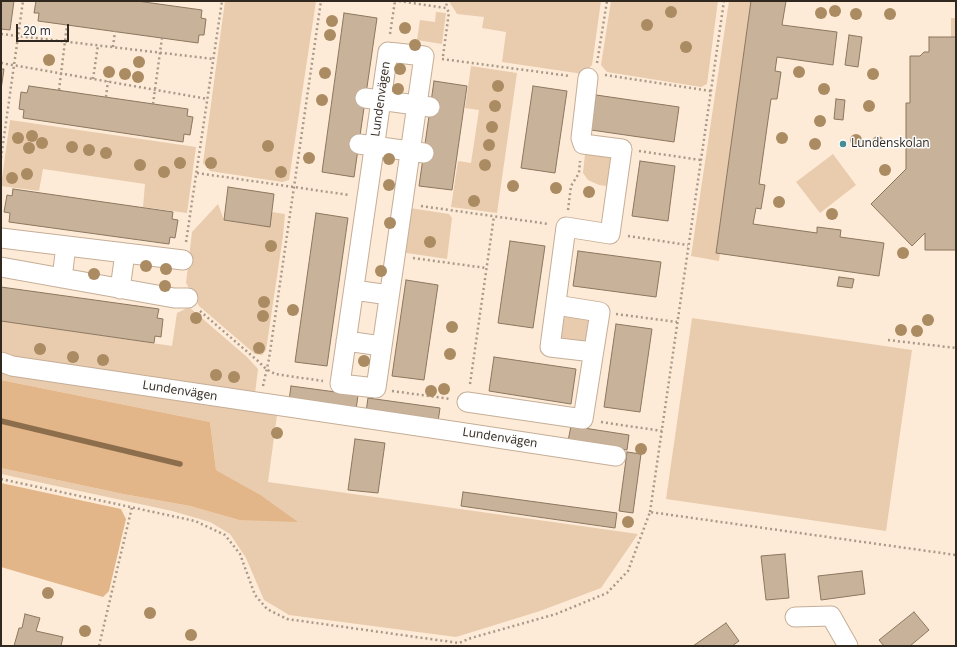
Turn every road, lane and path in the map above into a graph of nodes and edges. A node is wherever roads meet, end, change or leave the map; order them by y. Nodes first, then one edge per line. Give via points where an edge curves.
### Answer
1 (23, 1) edge
2 (222, 1) edge
3 (322, 1) edge
4 (395, 1) edge
5 (399, 1) edge
6 (447, 1) edge
7 (607, 1) edge
8 (724, 1) edge
9 (446, 8) junction
10 (67, 25) dead end
11 (115, 31) dead end
12 (1, 34) edge
13 (18, 35) junction
14 (162, 38) dead end
15 (65, 41) junction
16 (98, 45) junction
17 (113, 47) junction
18 (160, 52) junction
19 (388, 52) junction
20 (424, 56) junction
21 (214, 59) junction
22 (443, 59) junction
23 (1, 63) edge
24 (14, 65) junction
25 (61, 73) junction
26 (592, 76) junction
27 (93, 79) junction
28 (108, 82) junction
29 (59, 90) dead end
30 (156, 90) junction
31 (711, 91) junction
32 (106, 97) dead end
33 (208, 99) junction
34 (373, 99) junction
35 (154, 104) dead end
36 (424, 106) junction
37 (583, 144) junction
38 (366, 145) junction
39 (622, 149) junction
40 (1, 151) edge
41 (417, 152) junction
42 (1, 158) edge
43 (701, 160) junction
44 (494, 216) dead end
45 (566, 226) junction
46 (610, 234) junction
47 (1, 238) edge
48 (36, 242) junction
49 (688, 245) junction
50 (66, 246) junction
51 (125, 253) junction
52 (395, 255) junction
53 (183, 260) joint
54 (1, 267) edge
55 (486, 268) junction
56 (32, 273) junction
57 (62, 278) junction
58 (120, 289) junction
59 (354, 290) junction
60 (390, 296) junction
61 (188, 298) joint
62 (556, 306) junction
63 (600, 312) junction
64 (677, 322) junction
65 (888, 340) dead end
66 (346, 341) junction
67 (382, 346) junction
68 (956, 348) edge
69 (593, 352) junction
70 (1, 362) edge
71 (266, 370) junction
72 (340, 384) junction
73 (370, 388) junction
74 (467, 402) junction
75 (360, 418) junction
76 (583, 419) junction
77 (662, 431) junction
78 (616, 456) dead end
79 (1, 479) edge
80 (132, 507) junction
81 (650, 512) junction
82 (956, 555) edge
83 (795, 617) dead end
84 (460, 644) edge
85 (99, 646) edge
86 (848, 646) edge

1 - 13 path
2 - 21 path
3 - 71 path
4 - 19 path
5 - 9 path
6 - 9 path
7 - 26 path
8 - 31 path
9 - 22 path via 449,12
10 - 15 path
11 - 17 path
12 - 13 path
13 - 15 path
13 - 24 path
14 - 18 path
15 - 16 path
15 - 25 path
16 - 17 path
16 - 27 path
17 - 18 path
18 - 21 path
18 - 30 path
19 - 20 street, Lundenvägen
19 - 34 street, Lundenvägen
20 - 22 path
20 - 36 street
21 - 33 path
22 - 26 path
23 - 24 path
24 - 25 path
24 - 40 path
25 - 27 path
25 - 29 path
26 - 31 path
26 - 37 street via 581,138
27 - 28 path
28 - 30 path
28 - 32 path
30 - 33 path
30 - 35 path
31 - 43 path
33 - 53 path
34 - 36 street
34 - 38 street, Lundenvägen
36 - 41 street
37 - 39 street
37 - 45 path via 579,173 571,186
38 - 41 street
38 - 59 street, Lundenvägen
39 - 43 path
39 - 46 street
40 - 42 path
41 - 52 street
43 - 49 path
44 - 55 path
45 - 46 street
45 - 62 street
46 - 49 path
47 - 48 street
48 - 50 street
48 - 56 street
49 - 64 path
50 - 51 street
50 - 57 street
51 - 53 street
51 - 58 street
52 - 55 path
52 - 60 street
54 - 56 street
55 - 74 path
56 - 57 street
57 - 58 street
58 - 61 street
59 - 60 street
59 - 66 street, Lundenvägen
60 - 67 street
61 - 71 path
62 - 63 street
62 - 69 street via 550,347
63 - 64 path
63 - 69 street
64 - 77 path
65 - 68 path
66 - 67 street
66 - 72 street, Lundenvägen
67 - 73 street
69 - 76 street
70 - 75 street, Lundenvägen via 12,366
71 - 72 path via 276,374
72 - 73 street
73 - 74 path
73 - 75 street
74 - 76 street
75 - 78 street, Lundenvägen
76 - 77 path
77 - 81 path
79 - 80 path
80 - 84 path via 195,521 225,535 240,554 255,595 267,609 287,619
80 - 85 path
81 - 82 path
81 - 84 path via 628,571 607,593 556,614 471,638
83 - 86 street via 831,616

